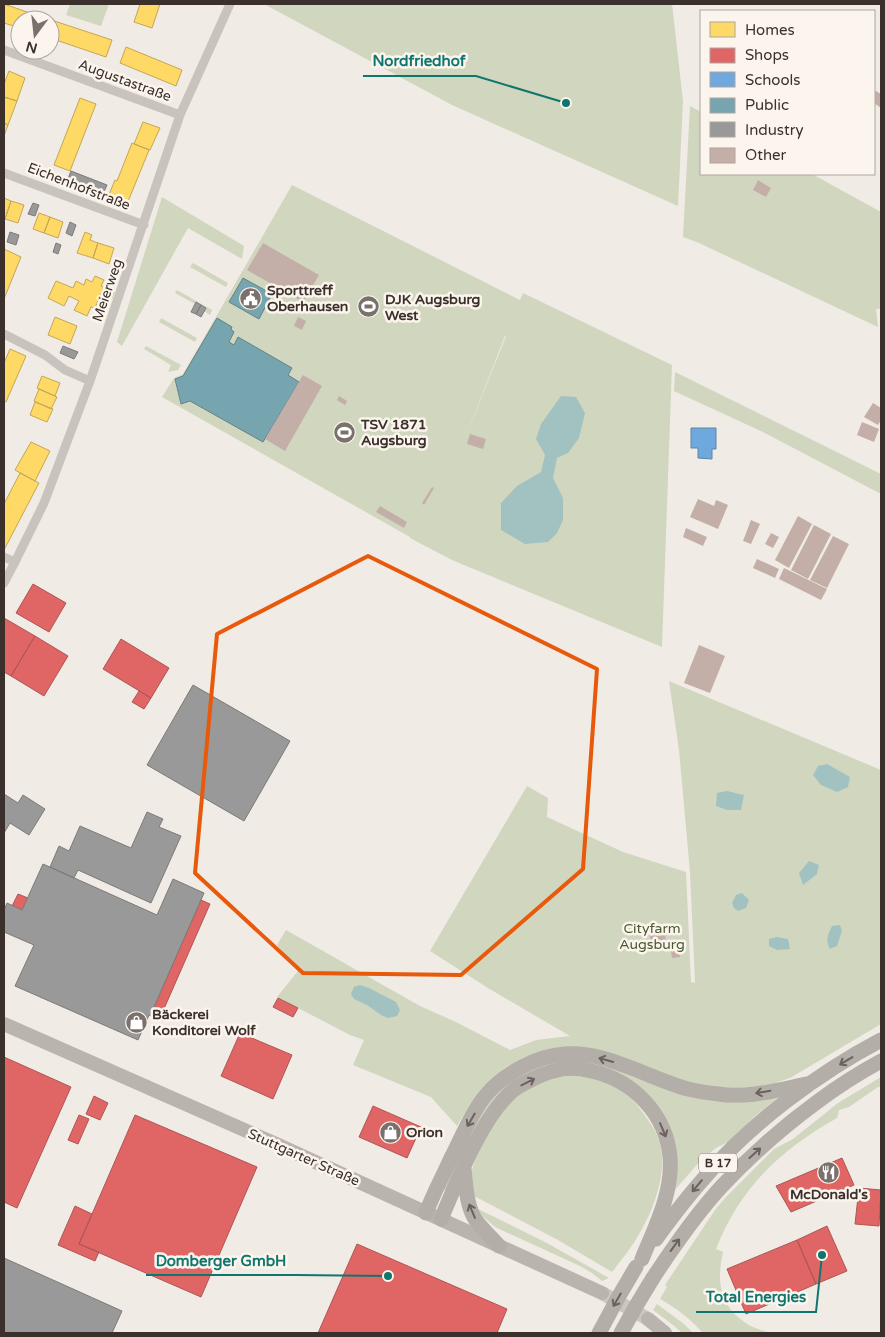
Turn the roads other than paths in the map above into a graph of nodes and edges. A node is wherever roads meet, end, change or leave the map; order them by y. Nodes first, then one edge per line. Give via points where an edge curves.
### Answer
1 (230, 4) edge
2 (4, 50) edge
3 (180, 115) junction
4 (4, 172) edge
5 (144, 225) junction
6 (4, 334) edge
7 (90, 382) junction
8 (4, 557) edge
9 (15, 562) junction
10 (4, 583) edge
11 (4, 1024) edge
12 (881, 1040) edge
13 (881, 1061) edge
14 (811, 1083) junction
15 (464, 1168) junction
16 (426, 1212) junction
17 (441, 1219) junction
18 (499, 1246) junction
19 (639, 1263) junction
20 (602, 1293) tunnel mouth
21 (648, 1319) tunnel mouth
22 (598, 1333) edge
23 (621, 1333) edge
24 (665, 1333) edge

1 - 3 street, Meierweg
2 - 3 street, Augustastraße
3 - 5 street, Meierweg
4 - 5 street, Eichenhofstraße
5 - 7 street, Meierweg
6 - 7 street
7 - 9 street, Meierweg via 44,503
8 - 9 street
9 - 10 street, Meierweg
11 - 16 main road, Stuttgarter Straße
12 -> 14 highway, B 17
23 -> 13 highway, B 17, bridge via 672,1249 721,1186 807,1109
14 -> 16 highway via 752,1094 720,1095 688,1089 587,1055 565,1054 541,1060 517,1069 486,1095 467,1126
14 -> 19 highway, B 17 via 762,1122 707,1174
15 - 17 highway
18 -> 15 highway via 475,1219 470,1208
15 -> 19 highway via 490,1117 510,1093 526,1082 554,1070 579,1068 625,1084 657,1116 670,1158 669,1182 662,1210
16 - 17 main road, Stuttgarter Straße
17 - 18 main road, Stuttgarter Straße
18 - 20 main road, Stuttgarter Straße
19 -> 22 highway, B 17, bridge
21 - 24 main road

